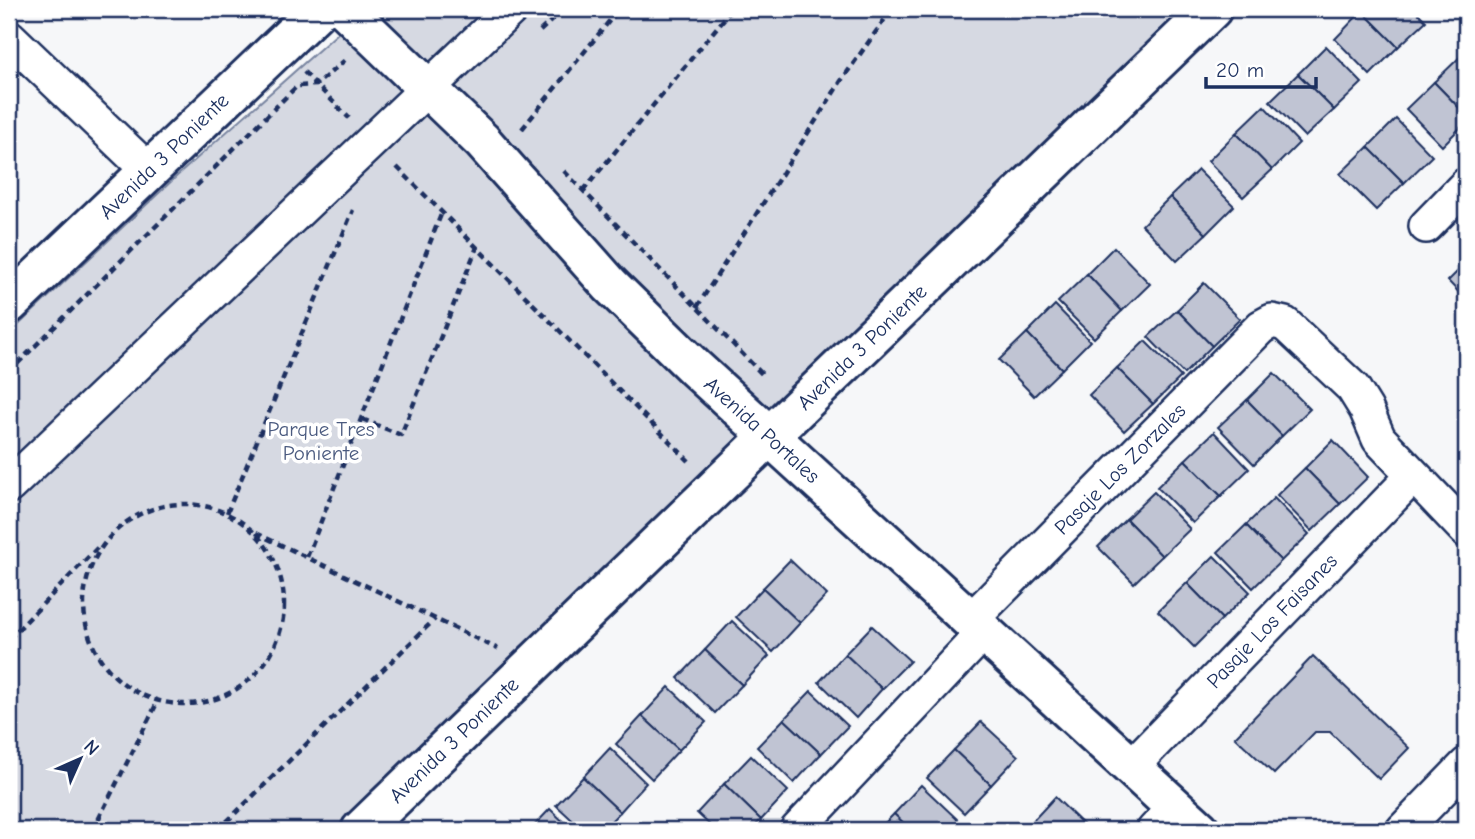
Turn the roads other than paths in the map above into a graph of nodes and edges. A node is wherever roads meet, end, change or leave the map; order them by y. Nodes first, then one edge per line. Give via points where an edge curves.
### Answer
1 (319, 9) edge
2 (345, 9) edge
3 (511, 9) edge
4 (1212, 9) edge
5 (9, 37) edge
6 (427, 90) junction
7 (149, 171) junction
8 (1466, 185) edge
9 (1426, 226) dead end
10 (9, 304) edge
11 (770, 436) junction
12 (1413, 476) junction
13 (9, 486) edge
14 (1466, 530) edge
15 (977, 626) junction
16 (1466, 765) edge
17 (1131, 767) junction
18 (1176, 823) edge
19 (360, 830) edge
20 (797, 830) edge
21 (1403, 830) edge

1 - 7 main road, Avenida 3 Poniente
2 - 6 main road, Avenida Portales
3 - 6 street
4 - 11 main road, Avenida 3 Poniente
5 - 7 street
6 - 11 main road, Avenida Portales via 482,141 610,285
6 - 13 street
7 - 10 main road, Avenida 3 Poniente
8 - 9 street
11 - 15 main road, Avenida Portales
11 - 19 main road, Avenida 3 Poniente
12 - 14 street
12 - 15 street, Pasaje Los Zorzales via 1379,439 1353,388 1285,324 1272,321 1261,327
12 - 17 street, Pasaje Los Faisanes
15 - 17 main road, Avenida Portales
15 - 20 street, Pasaje Los Zorzales
16 - 21 street
17 - 18 main road, Avenida Portales

